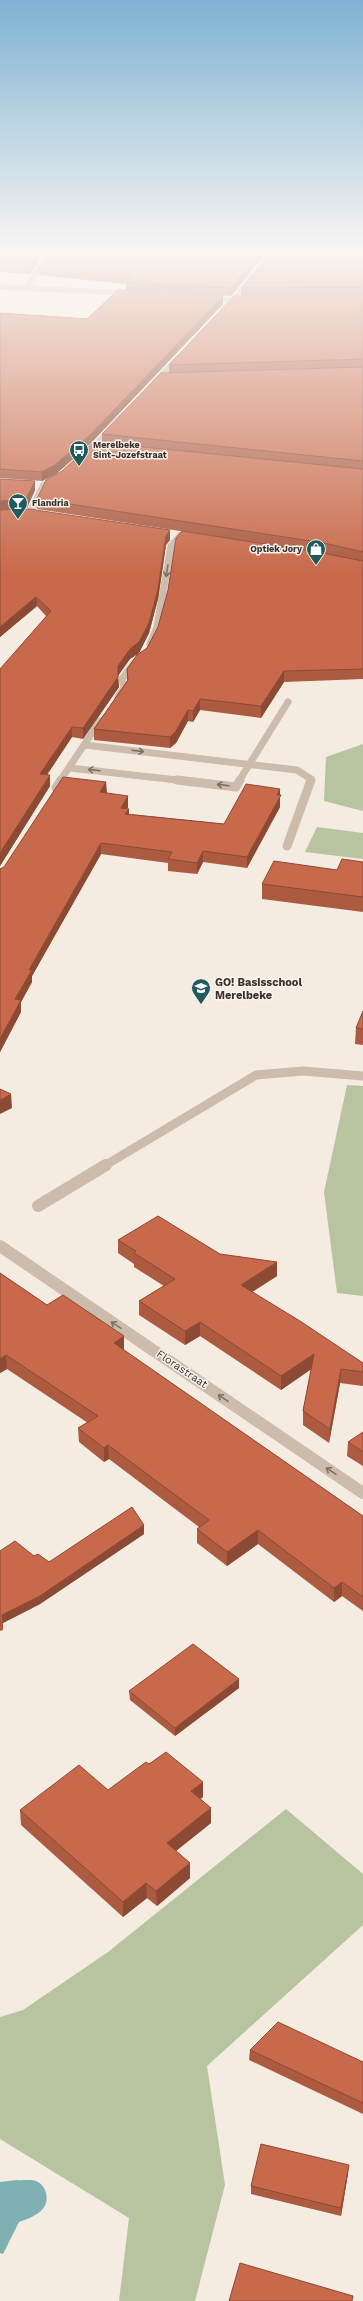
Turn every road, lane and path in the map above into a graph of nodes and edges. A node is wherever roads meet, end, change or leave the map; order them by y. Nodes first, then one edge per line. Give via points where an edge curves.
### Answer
1 (178, 358) edge
2 (160, 378) junction
3 (171, 378) edge
4 (149, 387) edge
5 (115, 424) edge
6 (93, 447) junction
7 (101, 448) edge
8 (84, 456) edge
9 (59, 477) edge
10 (36, 485) edge
11 (43, 486) junction
12 (38, 514) edge
13 (168, 534) edge
14 (288, 702) dead end
15 (85, 745) junction
16 (248, 764) junction
17 (70, 768) junction
18 (51, 795) edge
19 (287, 846) dead end
20 (363, 1076) edge
21 (38, 1206) dead end
22 (0, 1246) edge
23 (363, 1493) edge

1 - 2 street
2 - 3 street
2 - 4 street
5 - 6 street
6 - 7 street
6 - 8 street
9 - 11 street
10 - 11 street
11 - 12 street via 27,513
13 -> 15 street via 184,537 171,546 157,627 144,653 122,679 124,688
14 - 16 street
15 -> 16 street
15 - 17 street
16 -> 17 street via 236,787
16 - 19 street via 297,770 311,779
17 - 18 street
20 - 21 street via 303,1071 256,1075
23 -> 22 street, Florastraat

